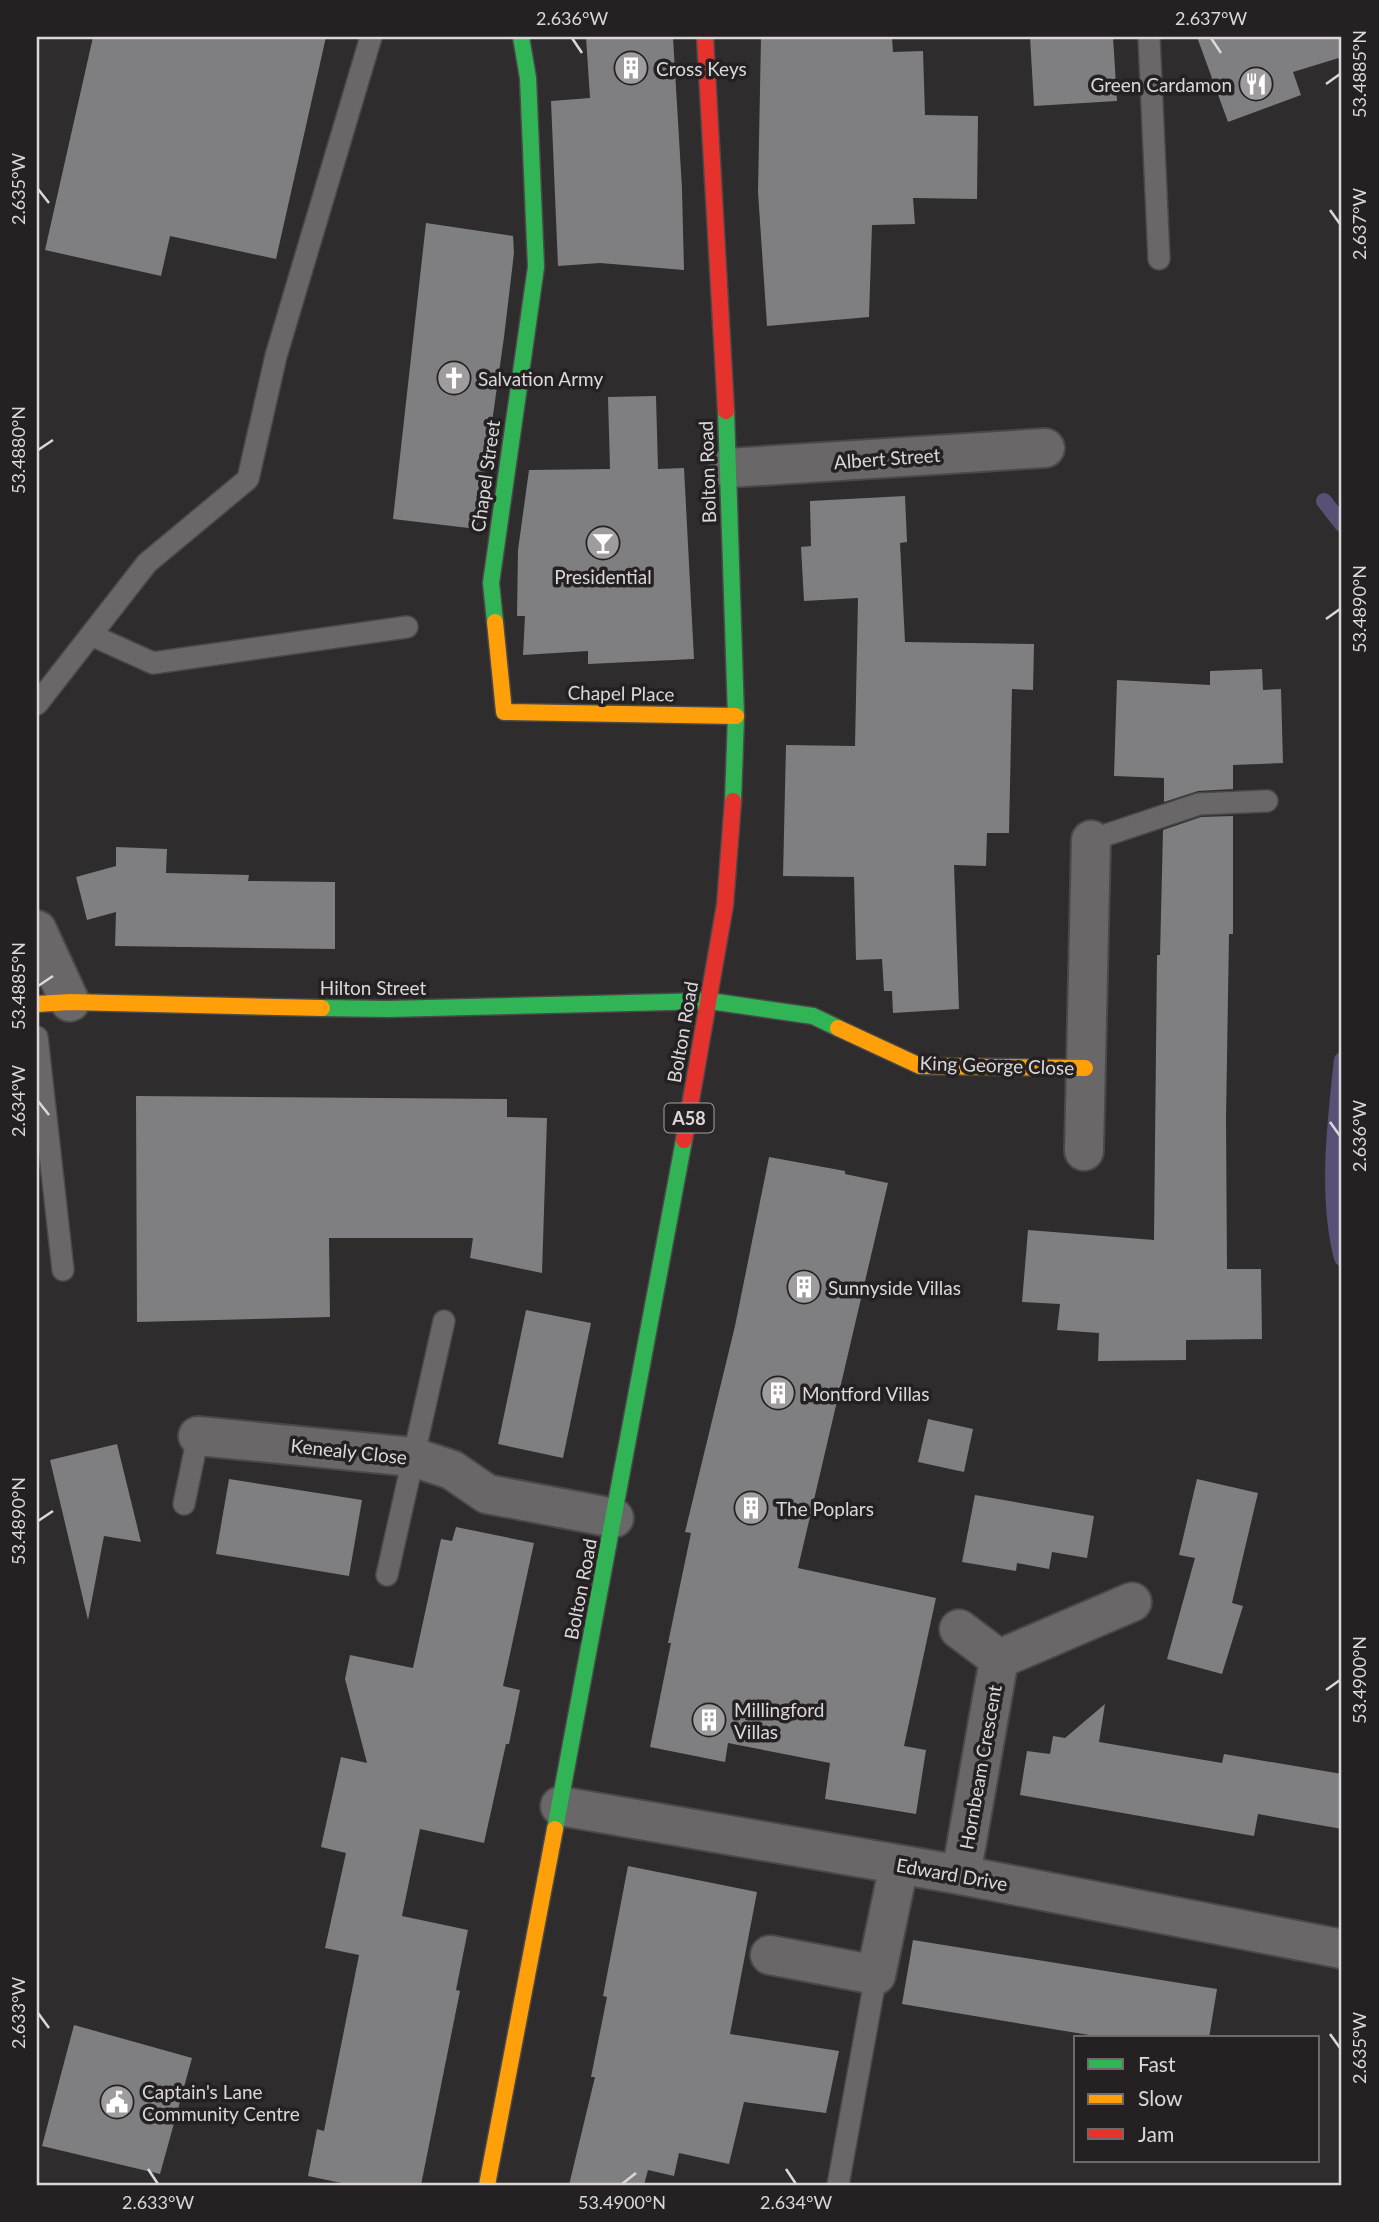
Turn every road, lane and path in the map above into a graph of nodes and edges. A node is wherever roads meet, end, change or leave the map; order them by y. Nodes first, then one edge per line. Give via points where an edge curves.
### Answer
1 (371, 37) edge
2 (522, 37) edge
3 (705, 37) edge
4 (1149, 37) edge
5 (1159, 259) dead end
6 (1045, 448) dead end
7 (729, 468) junction
8 (407, 627) dead end
9 (91, 635) junction
10 (37, 704) edge
11 (504, 712) joint
12 (736, 716) junction
13 (1267, 801) dead end
14 (1091, 840) joint
15 (37, 930) edge
16 (710, 1001) junction
17 (54, 1003) edge
18 (37, 1037) edge
19 (1085, 1068) junction
20 (1084, 1151) dead end
21 (63, 1270) dead end
22 (444, 1321) dead end
23 (198, 1436) joint
24 (413, 1457) junction
25 (184, 1504) dead end
26 (614, 1518) junction
27 (387, 1575) dead end
28 (1132, 1602) dead end
29 (960, 1629) dead end
30 (999, 1659) junction
31 (560, 1806) junction
32 (899, 1865) junction
33 (961, 1875) junction
34 (1342, 1949) edge
35 (770, 1955) dead end
36 (876, 1975) junction
37 (487, 2185) edge
38 (838, 2185) edge

1 - 9 lane via 276,356 248,479 147,563
2 - 11 main road, Chapel Street via 536,267 491,583
3 - 7 main road, Bolton Road / A58
4 - 5 lane
6 - 7 street, Albert Street
7 - 12 main road, Bolton Road / A58
8 - 9 lane via 153,663
9 - 10 lane
11 - 12 main road, Chapel Place
12 - 16 main road, Bolton Road / A58 via 725,905
13 - 14 lane via 1199,804
14 - 19 street, King George Close
15 - 17 street
16 - 17 main road, Hilton Street via 388,1010
16 - 19 main road, King George Close via 813,1016 920,1066
16 - 26 main road, Bolton Road / A58
18 - 21 lane
19 - 20 street, King George Close
22 - 24 lane
23 - 24 street, Kenealy Close
23 - 25 lane
24 - 26 street, Kenealy Close via 452,1469 487,1494
24 - 27 lane
26 - 31 main road, Bolton Road / A58
28 - 30 street, Hornbeam Crescent
29 - 30 street, Hornbeam Crescent
30 - 33 street, Hornbeam Crescent
31 - 32 street, Edward Drive
31 - 37 main road, Bolton Road / A58
32 - 33 street, Edward Drive
32 - 36 street
33 - 34 street, Edward Drive
35 - 36 street
36 - 38 lane

